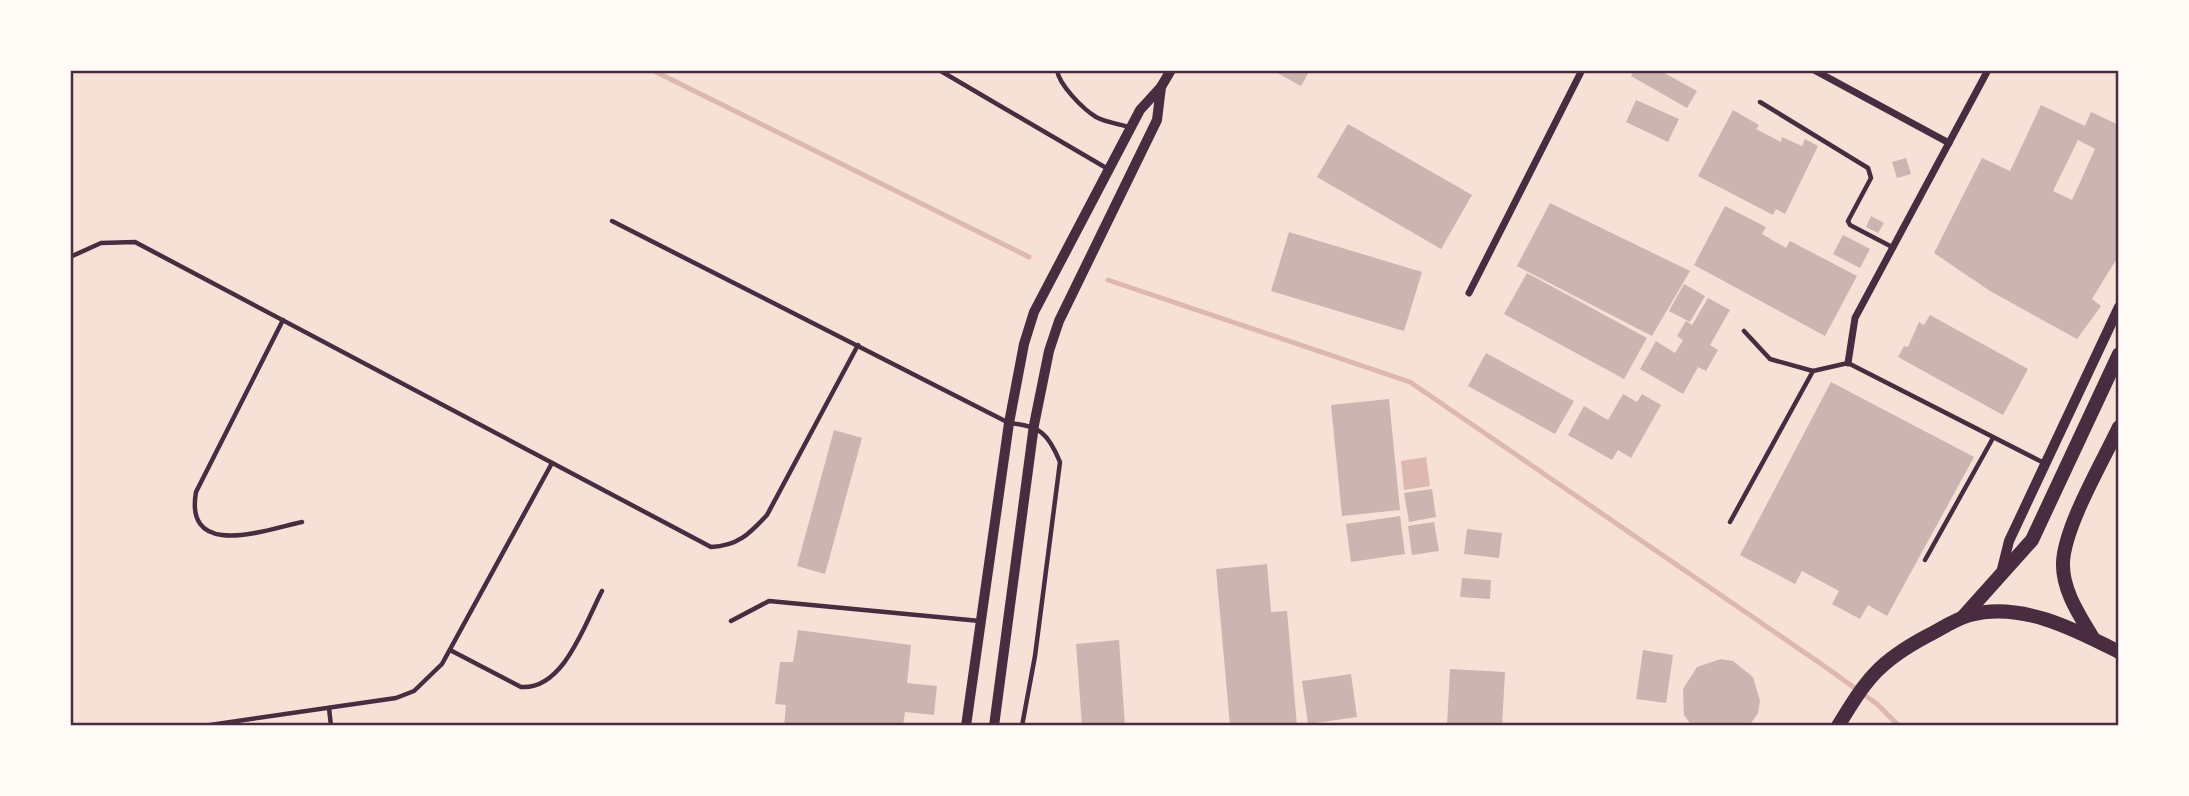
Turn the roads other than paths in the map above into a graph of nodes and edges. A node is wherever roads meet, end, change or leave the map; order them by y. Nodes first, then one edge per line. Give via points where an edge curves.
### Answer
1 (939, 70) edge
2 (957, 70) edge
3 (1056, 70) edge
4 (1171, 70) edge
5 (1581, 70) edge
6 (1814, 70) edge
7 (1988, 70) edge
8 (953, 78) junction
9 (1161, 87) junction
10 (1760, 102) dead end
11 (1130, 128) junction
12 (1949, 143) junction
13 (1109, 169) junction
14 (612, 221) dead end
15 (1894, 248) junction
16 (70, 257) edge
17 (1468, 293) dead end
18 (2119, 307) edge
19 (283, 320) junction
20 (1744, 331) dead end
21 (858, 345) junction
22 (2119, 354) edge
23 (1848, 363) junction
24 (1813, 371) junction
25 (1009, 423) junction
26 (1034, 425) junction
27 (2119, 427) edge
28 (1993, 438) junction
29 (552, 463) junction
30 (2045, 463) junction
31 (1730, 522) dead end
32 (302, 523) dead end
33 (1925, 561) dead end
34 (1999, 579) junction
35 (602, 591) dead end
36 (1962, 618) junction
37 (732, 621) dead end
38 (981, 622) junction
39 (2093, 638) junction
40 (450, 650) junction
41 (2119, 652) edge
42 (328, 708) junction
43 (204, 726) edge
44 (331, 726) edge
45 (966, 726) edge
46 (994, 726) edge
47 (1022, 726) edge
48 (1838, 726) edge

1 - 8 lane
2 - 8 lane
3 - 11 lane via 1069,91 1096,117
4 - 9 street
5 - 17 street
6 - 12 street
7 - 12 street
8 - 13 lane
9 - 11 street
9 - 26 street via 1157,120 1059,321
10 - 15 lane via 1868,168 1871,178 1848,221
11 - 13 street
12 - 15 street
13 - 25 street via 1034,312
14 - 21 lane
15 - 23 street via 1855,318
16 - 19 lane via 101,243 135,242
18 - 30 street
19 - 29 lane
19 - 32 lane via 196,492 193,507 204,530 217,536
20 - 24 lane via 1770,359
21 - 25 lane
21 - 29 lane via 767,515 735,544 711,547
22 - 34 highway via 2032,540
23 - 24 lane
23 - 28 lane
24 - 31 lane
25 - 26 lane
25 - 38 street
26 - 46 street
26 - 47 lane via 1052,442 1060,462
27 - 39 highway via 2080,509 2063,563 2073,603
28 - 30 lane
28 - 33 lane
29 - 40 lane
30 - 34 street via 2009,541
34 - 36 highway
35 - 40 lane via 565,661 545,683 533,688 521,687
36 - 39 highway via 1995,613 2035,617
36 - 48 highway via 1900,650 1865,681
37 - 38 lane via 769,601
38 - 45 street
39 - 41 highway
40 - 42 lane via 443,664 414,691
42 - 43 lane
42 - 44 lane

